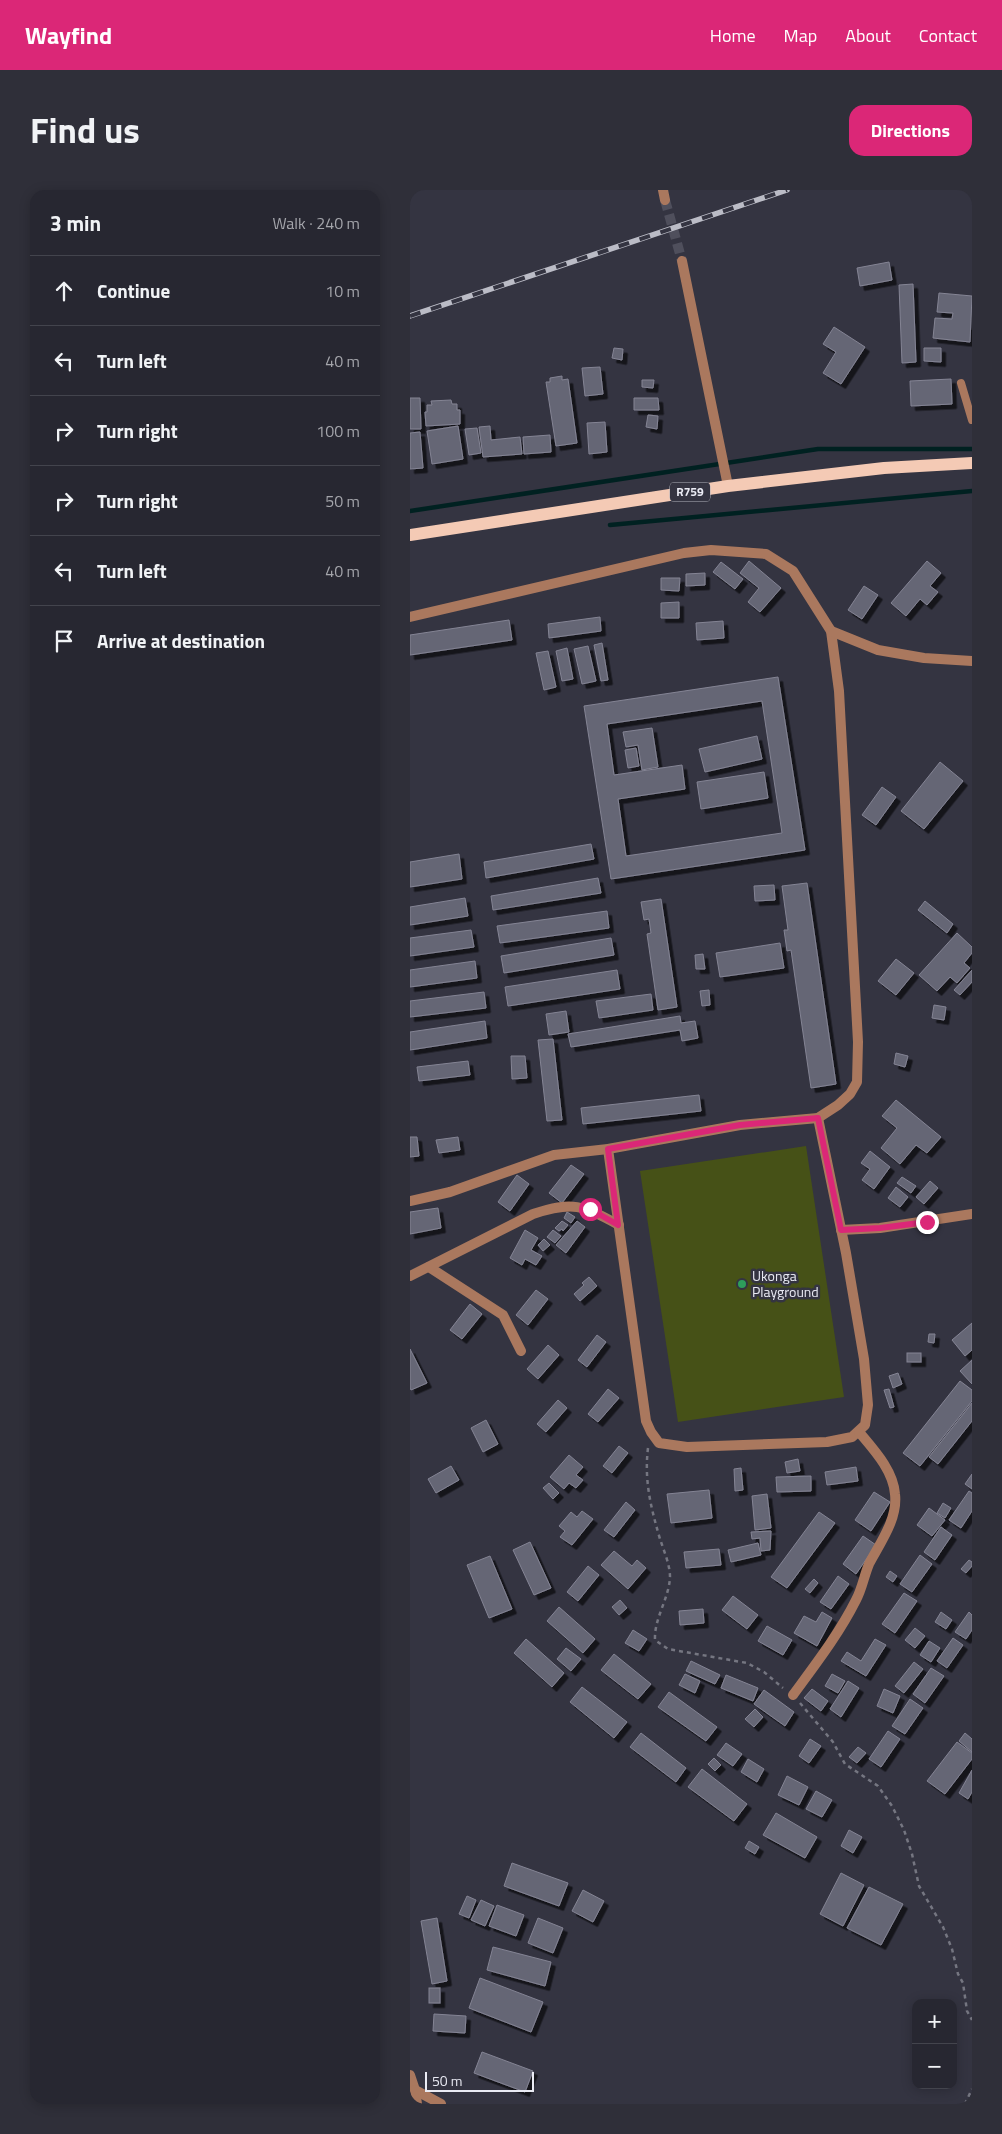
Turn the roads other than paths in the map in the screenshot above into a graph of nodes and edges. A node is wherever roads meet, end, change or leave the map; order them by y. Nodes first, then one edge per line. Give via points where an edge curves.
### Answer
1 (682, 261) tunnel mouth
2 (962, 383) dead end
3 (972, 420) edge
4 (972, 463) edge
5 (728, 486) junction
6 (410, 535) edge
7 (410, 617) edge
8 (831, 630) junction
9 (972, 661) edge
10 (818, 1118) junction
11 (608, 1149) junction
12 (410, 1201) edge
13 (972, 1214) edge
14 (618, 1225) junction
15 (841, 1230) junction
16 (429, 1267) junction
17 (410, 1276) edge
18 (521, 1351) dead end
19 (859, 1432) junction
20 (792, 1696) road end
21 (410, 2075) edge
22 (415, 2090) junction
23 (417, 2104) edge
24 (441, 2104) edge

1 - 5 street
2 - 3 lane
4 - 5 main road, R759 via 884,468
5 - 6 main road, R759
7 - 8 street via 684,553 711,550 766,554 793,571
8 - 9 street via 878,650 924,658
8 - 10 street via 840,691 858,1042 856,1082 850,1094
10 - 11 street via 740,1125
10 - 15 street
11 - 12 street via 554,1155 450,1192
11 - 14 street
13 - 15 street via 880,1228
14 - 16 street via 590,1209 571,1205 553,1208 533,1214
14 - 19 street via 646,1421 650,1432 660,1443 687,1447 827,1442 852,1437
15 - 19 street via 864,1359 868,1405 865,1425
16 - 17 street
16 - 18 street via 503,1314
19 - 20 street via 890,1475 896,1494 894,1514 868,1567 857,1599
21 - 22 street
22 - 23 street
22 - 24 street

